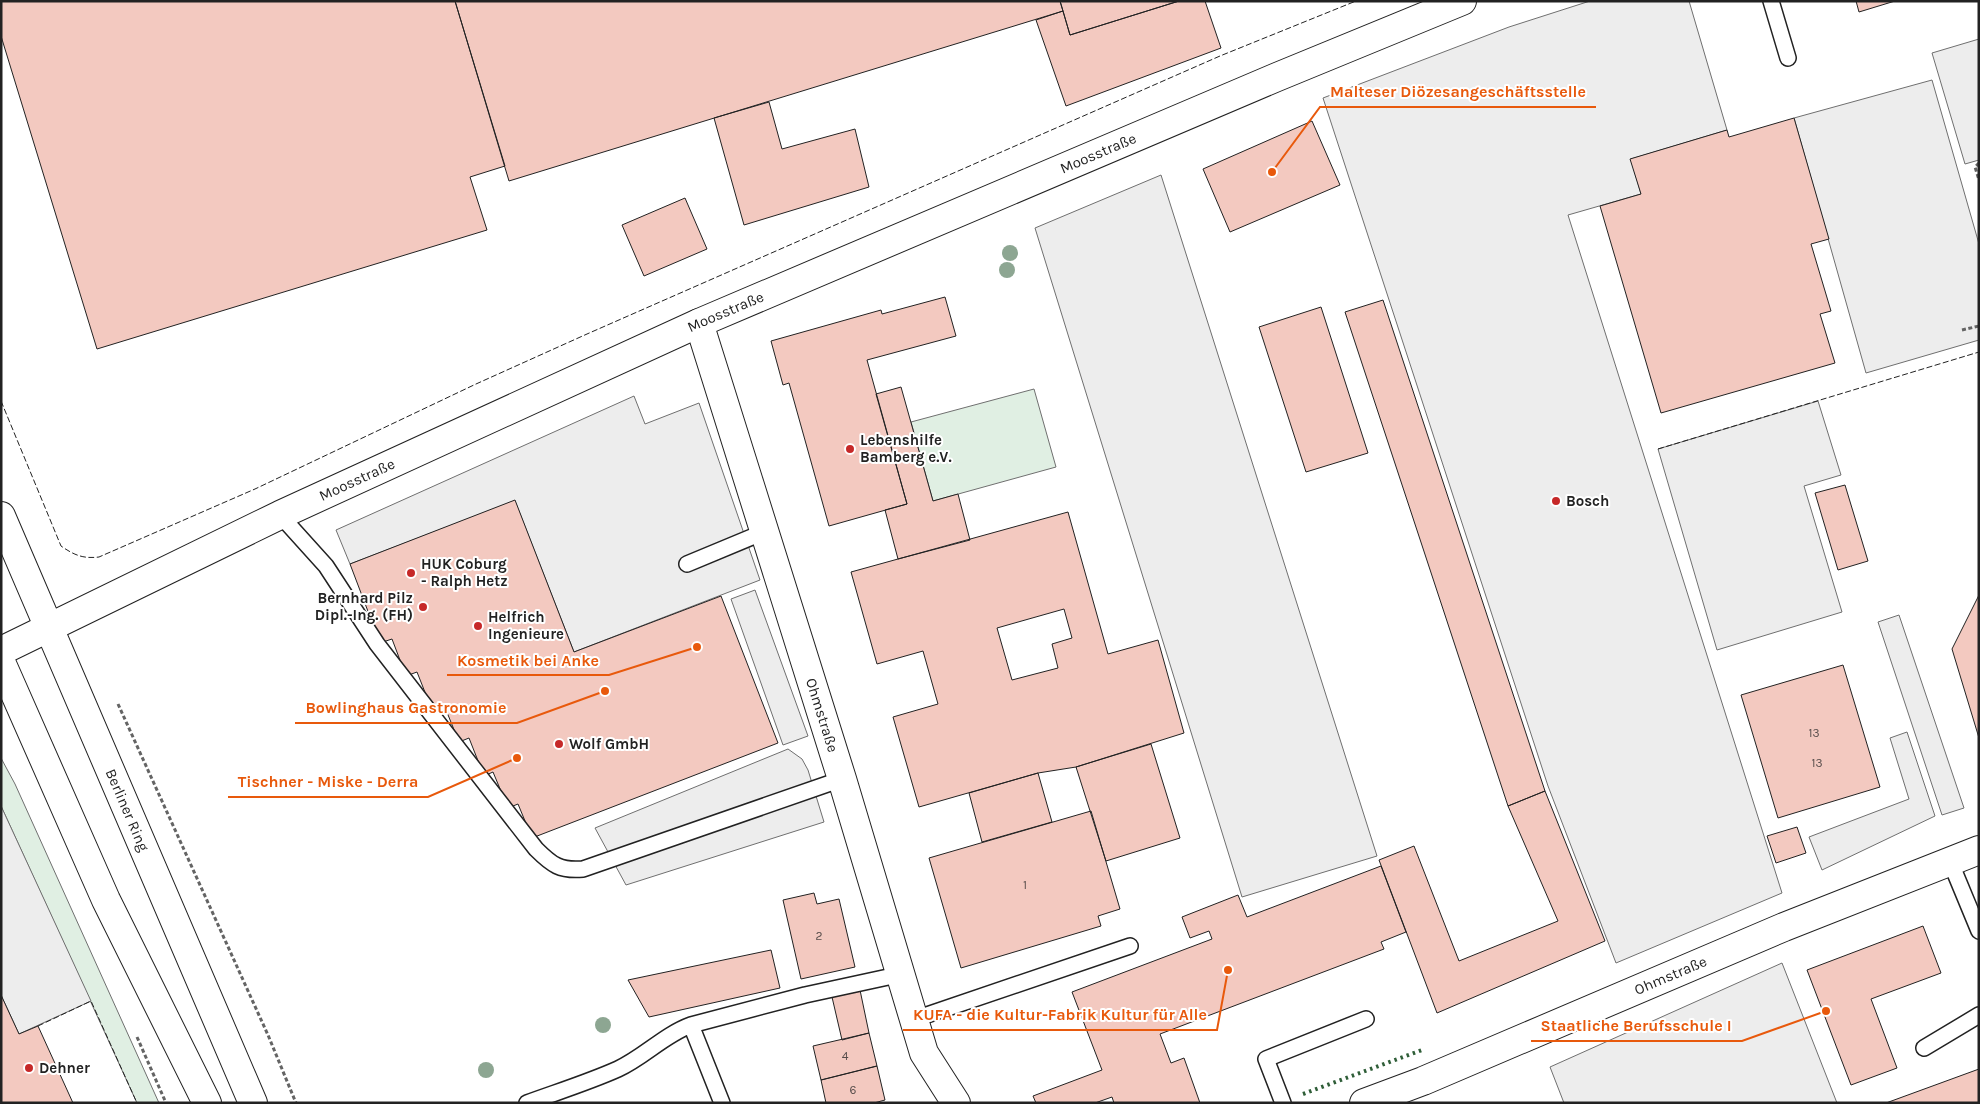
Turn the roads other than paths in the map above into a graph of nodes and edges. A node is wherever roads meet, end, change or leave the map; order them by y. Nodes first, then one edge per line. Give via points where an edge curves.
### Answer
1 (1462, 1) edge
2 (1771, 1) edge
3 (1788, 58) dead end
4 (699, 323) junction
5 (280, 515) junction
6 (1, 516) edge
7 (764, 532) junction
8 (687, 564) dead end
9 (48, 628) junction
10 (1, 651) edge
11 (1, 662) edge
12 (842, 779) junction
13 (1979, 850) edge
14 (1950, 861) junction
15 (1979, 931) edge
16 (1130, 946) dead end
17 (902, 974) junction
18 (1979, 1015) edge
19 (914, 1019) junction
20 (1366, 1019) dead end
21 (691, 1025) junction
22 (1924, 1048) dead end
23 (207, 1103) edge
24 (252, 1103) edge
25 (527, 1103) edge
26 (722, 1103) edge
27 (956, 1103) edge
28 (1282, 1103) edge
29 (1364, 1103) edge

1 - 4 street, Moosstraße
2 - 3 lane
4 - 5 street, Moosstraße
4 - 7 street, Ohmstraße
5 - 9 street, Moosstraße
5 - 12 lane via 326,566 378,644 536,849 558,868 583,868
6 - 9 street, Berliner Ring
7 - 8 lane
7 - 12 street, Ohmstraße
9 - 10 street, Moosstraße
9 - 24 street, Berliner Ring
11 - 23 street via 106,900
12 - 17 street, Ohmstraße
13 - 14 street, Ohmstraße
14 - 15 lane
14 - 29 street, Ohmstraße
16 - 19 lane
17 - 19 street, Ohmstraße
17 - 21 lane
18 - 22 lane
19 - 27 street, Ohmstraße via 924,1053
20 - 28 lane via 1266,1059
21 - 25 lane via 675,1031 618,1069
21 - 26 lane

